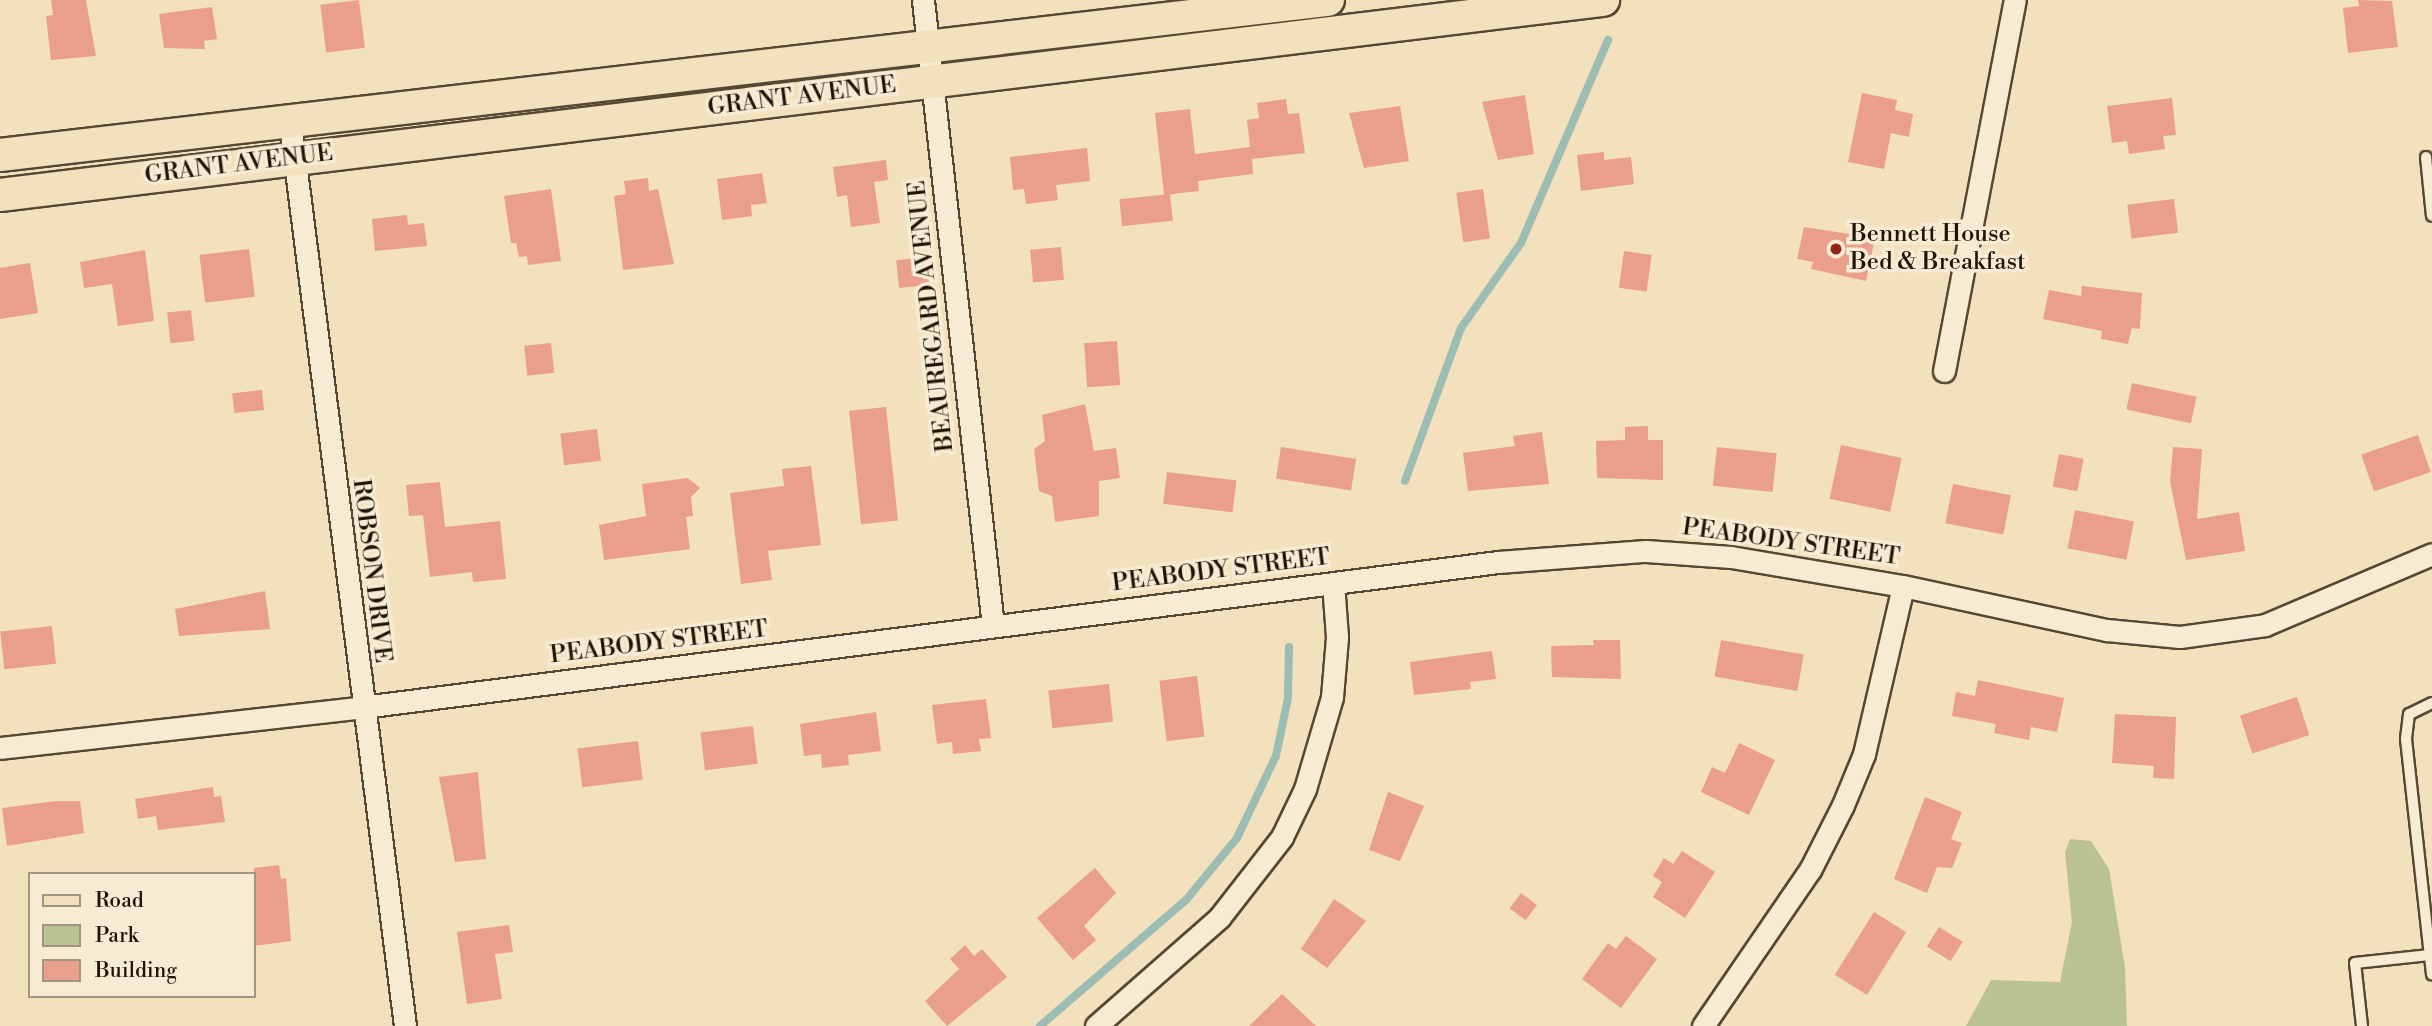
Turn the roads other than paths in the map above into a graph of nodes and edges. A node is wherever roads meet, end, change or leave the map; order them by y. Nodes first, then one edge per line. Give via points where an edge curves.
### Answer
1 (923, 0) edge
2 (1328, 0) edge
3 (1604, 0) edge
4 (2015, 0) edge
5 (929, 48) junction
6 (933, 82) junction
7 (290, 123) junction
8 (0, 155) edge
9 (2426, 157) dead end
10 (294, 159) junction
11 (0, 195) edge
12 (2432, 216) edge
13 (1944, 371) dead end
14 (2432, 554) edge
15 (1333, 583) junction
16 (1903, 586) junction
17 (993, 626) junction
18 (2432, 703) edge
19 (363, 707) junction
20 (0, 748) edge
21 (2432, 864) edge
22 (2420, 866) junction
23 (2430, 955) junction
24 (2432, 975) edge
25 (405, 1026) edge
26 (1096, 1026) edge
27 (1703, 1026) edge
28 (2362, 1026) edge

1 - 5 street, BEAUREGARD AVENUE
2 - 5 main road, GRANT AVENUE
3 - 6 main road, GRANT AVENUE
4 - 13 street
5 - 6 street, BEAUREGARD AVENUE
5 - 7 main road, GRANT AVENUE
6 - 10 main road, GRANT AVENUE
6 - 17 street, BEAUREGARD AVENUE
7 - 8 main road, GRANT AVENUE
7 - 10 street, ROBSON DRIVE
9 - 12 lane
10 - 11 main road, GRANT AVENUE
10 - 19 street, ROBSON DRIVE
14 - 16 street, PEABODY STREET via 2289,617 2211,636 2107,630
15 - 16 street, PEABODY STREET via 1499,562 1646,551 1731,557
15 - 17 street, PEABODY STREET
15 - 26 street via 1337,637 1332,697 1313,767 1282,837 1219,918
16 - 27 street via 1871,728 1843,805 1810,870
17 - 19 street, PEABODY STREET
18 - 22 lane via 2409,714 2406,739
19 - 20 street, PEABODY STREET
19 - 25 street, ROBSON DRIVE
21 - 22 lane
22 - 23 lane
23 - 24 lane
23 - 28 lane via 2355,963

